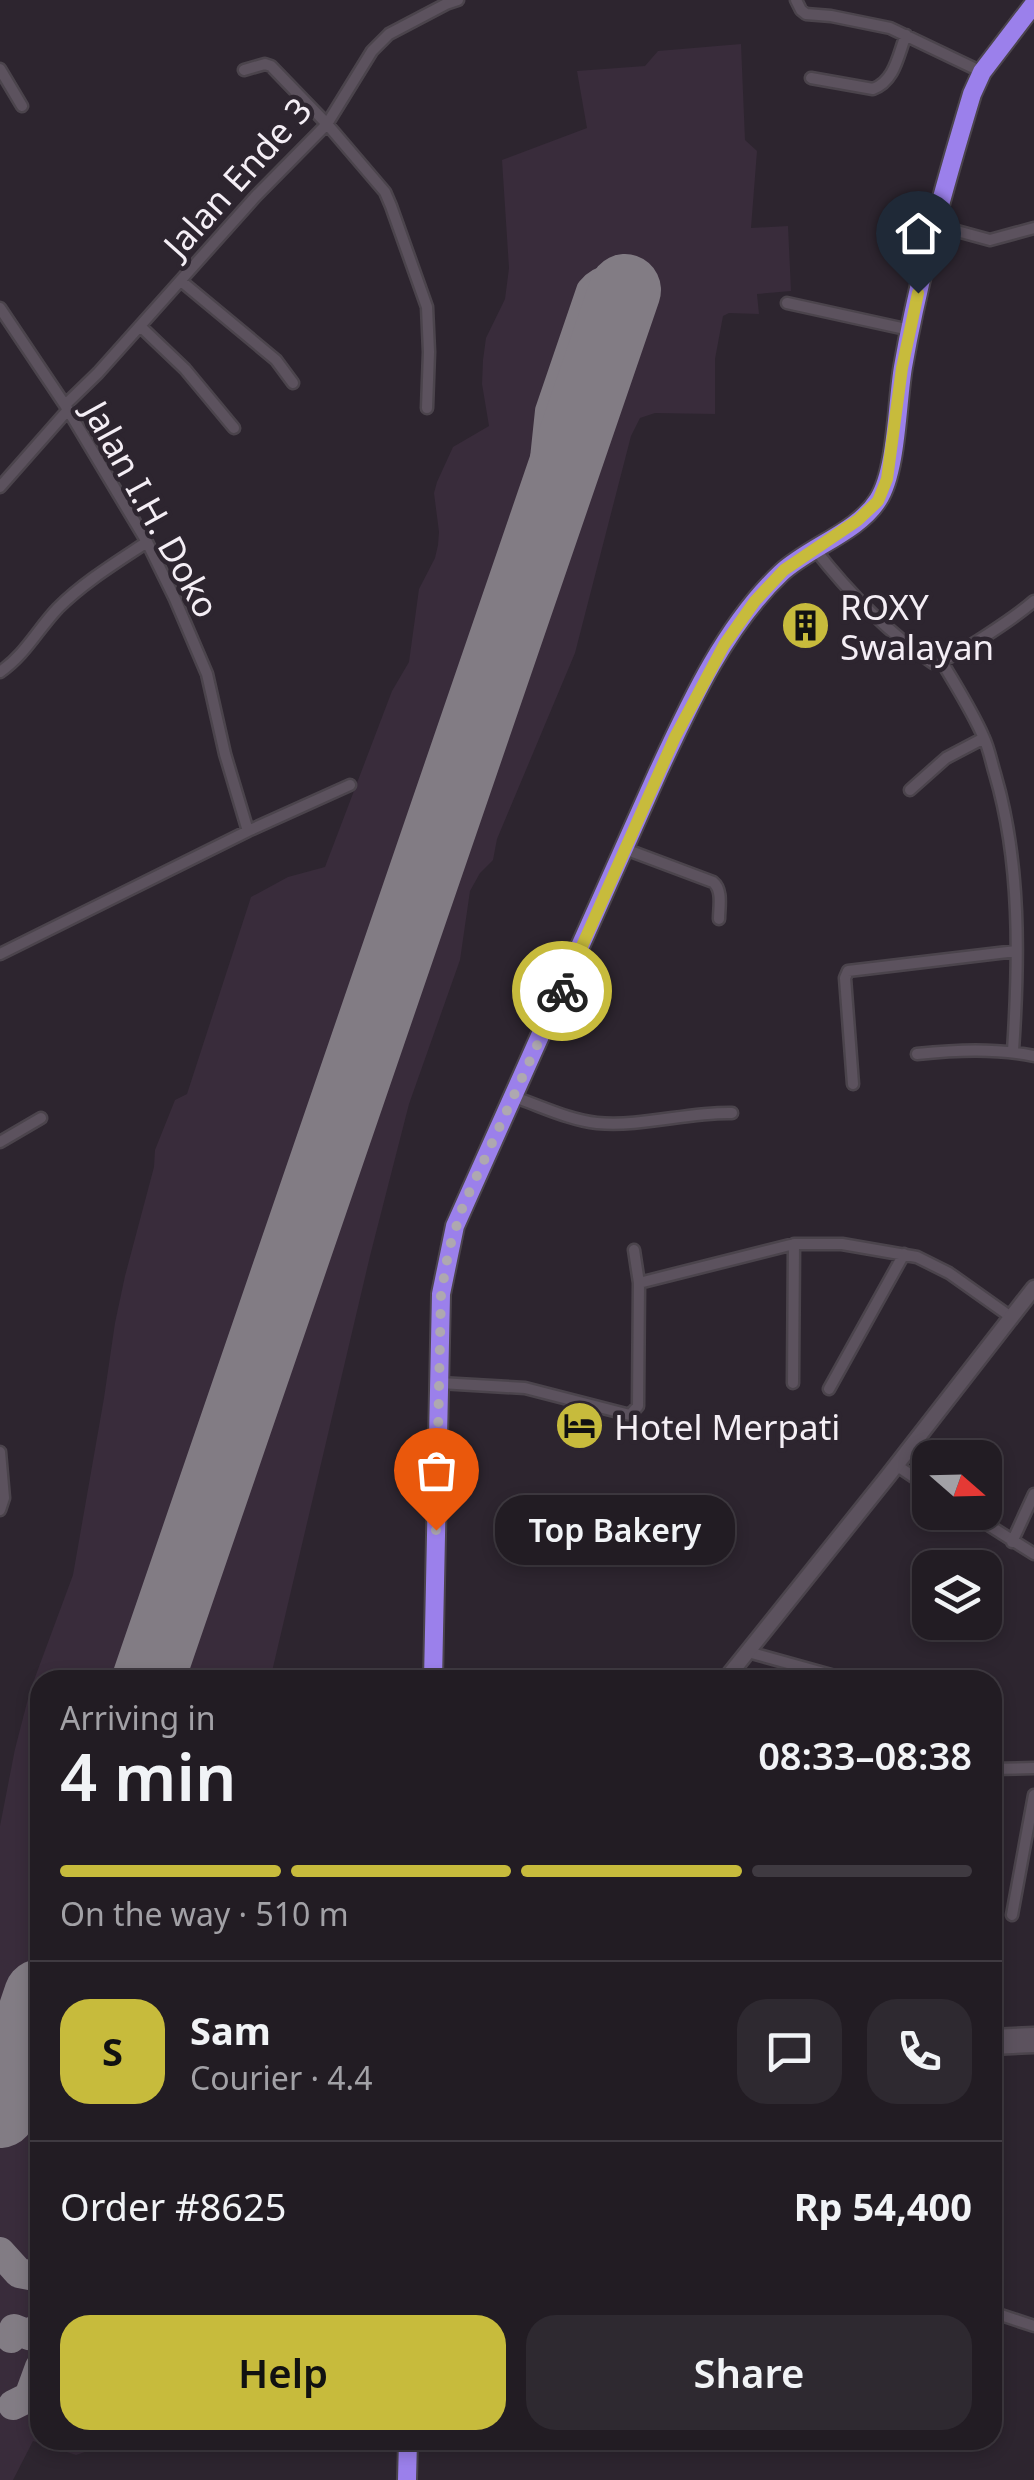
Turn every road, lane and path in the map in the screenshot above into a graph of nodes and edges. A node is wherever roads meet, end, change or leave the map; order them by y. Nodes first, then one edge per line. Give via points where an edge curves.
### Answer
1 (458, 0) edge
2 (796, 0) edge
3 (832, 0) edge
4 (1034, 4) edge
5 (831, 16) junction
6 (906, 35) junction
7 (0, 69) edge
8 (244, 70) dead end
9 (982, 72) junction
10 (811, 78) dead end
11 (22, 106) dead end
12 (327, 124) junction
13 (935, 225) junction
14 (1034, 228) edge
15 (181, 281) junction
16 (787, 303) dead end
17 (0, 308) edge
18 (140, 326) junction
19 (910, 330) junction
20 (293, 383) dead end
21 (66, 408) junction
22 (427, 408) dead end
23 (234, 428) dead end
24 (0, 487) edge
25 (147, 542) junction
26 (814, 548) junction
27 (1032, 608) edge
28 (942, 662) junction
29 (0, 672) edge
30 (984, 738) junction
31 (350, 786) dead end
32 (910, 790) dead end
33 (248, 831) junction
34 (624, 849) junction
35 (718, 919) dead end
36 (1016, 951) junction
37 (0, 954) edge
38 (1013, 1051) junction
39 (917, 1054) dead end
40 (1034, 1056) edge
41 (854, 1084) dead end
42 (514, 1096) junction
43 (732, 1113) dead end
44 (42, 1118) dead end
45 (0, 1142) edge
46 (794, 1244) junction
47 (634, 1250) dead end
48 (904, 1254) junction
49 (639, 1283) junction
50 (1033, 1290) edge
51 (1011, 1318) junction
52 (793, 1382) dead end
53 (440, 1383) junction
54 (828, 1389) dead end
55 (0, 1452) edge
56 (896, 1465) junction
57 (912, 1476) edge
58 (1034, 1494) edge
59 (0, 1510) edge
60 (994, 1530) edge
61 (1012, 1542) junction
62 (1034, 1554) edge
63 (748, 1652) junction
64 (433, 1670) edge
65 (733, 1670) edge
66 (813, 1670) edge
67 (1034, 1768) edge
68 (1002, 1769) edge
69 (1034, 1795) edge
70 (1012, 1915) dead end
71 (1034, 2036) edge
72 (1002, 2037) edge
73 (1034, 2045) edge
74 (1002, 2046) edge
75 (1002, 2315) edge
76 (1034, 2326) edge
77 (408, 2450) edge
78 (407, 2480) edge

1 - 12 street, Jalan Ende 3 via 389,34
2 - 5 street via 806,14
3 - 5 street
4 - 9 highway
5 - 6 street
6 - 9 street
6 - 10 street via 883,85
7 - 11 street
8 - 12 street via 272,66
9 - 13 highway
12 - 15 street, Jalan Ende 3
12 - 22 street via 385,192 404,238 428,318
13 - 14 street via 990,240
13 - 19 highway
15 - 18 street, Jalan Ende 3
15 - 20 street via 276,360
16 - 19 street
17 - 21 street, Jalan I.H. Doko
18 - 21 street, Jalan Ende 3
18 - 23 street
19 - 26 highway via 883,490 858,520
21 - 24 street, Jalan Ende 3
21 - 25 street, Jalan I.H. Doko
25 - 29 street via 60,606
25 - 33 street, Jalan I.H. Doko via 207,674
26 - 28 street via 880,621 928,660
26 - 34 highway via 770,584 724,645
27 - 28 street
28 - 30 street
30 - 32 street via 946,758
30 - 36 street via 1006,824
31 - 33 street
33 - 37 street
34 - 35 street via 712,882 719,892
34 - 42 highway
36 - 38 street
36 - 41 street via 848,971
38 - 39 street
38 - 40 street
42 - 43 street via 608,1124
42 - 53 highway via 449,1249
44 - 45 street
46 - 48 street
46 - 49 street
46 - 52 street
47 - 49 street
48 - 51 street via 948,1273
48 - 54 street
49 - 53 street via 638,1406 630,1414 525,1388
50 - 51 street
51 - 56 street
53 - 64 highway
55 - 59 street
56 - 57 street
56 - 63 street
58 - 61 street
60 - 61 street
61 - 62 street
63 - 65 street
63 - 66 street
67 - 68 street
69 - 70 street
71 - 72 street
73 - 74 street
75 - 76 street
77 - 78 highway

